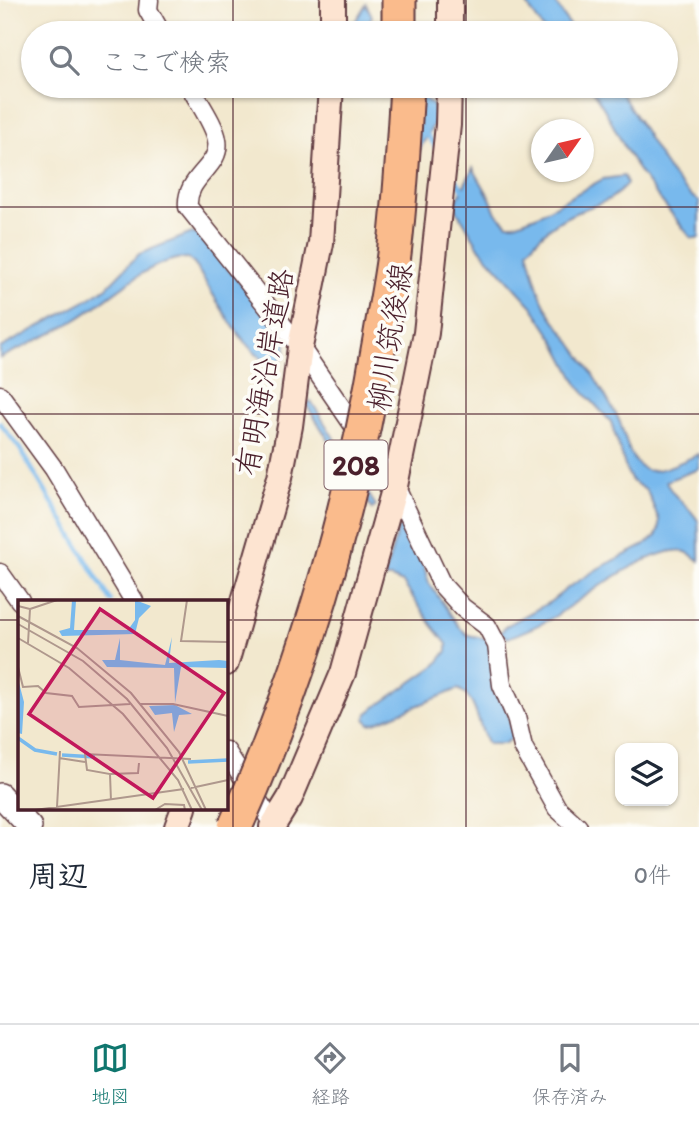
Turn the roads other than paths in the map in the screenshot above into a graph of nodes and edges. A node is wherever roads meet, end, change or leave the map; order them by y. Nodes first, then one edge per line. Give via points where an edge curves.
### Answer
1 (149, 0) edge
2 (333, 0) edge
3 (399, 0) edge
4 (407, 0) edge
5 (450, 0) edge
6 (154, 21) edge
7 (333, 21) edge
8 (399, 21) edge
9 (407, 21) edge
10 (450, 21) edge
11 (196, 98) edge
12 (330, 98) edge
13 (397, 98) edge
14 (406, 98) edge
15 (449, 98) edge
16 (300, 347) junction
17 (0, 395) edge
18 (395, 486) junction
19 (0, 573) edge
20 (19, 600) edge
21 (133, 600) edge
22 (228, 656) edge
23 (228, 754) edge
24 (0, 795) edge
25 (183, 810) edge
26 (274, 826) edge
27 (30, 827) edge
28 (177, 827) edge
29 (225, 827) edge
30 (235, 827) edge
31 (578, 827) edge

1 - 6 street
2 - 7 main road
3 - 8 highway
4 - 9 highway
5 - 10 main road
11 - 16 street via 217,139 209,166 192,183 188,207
12 - 16 main road, 有明海沿岸道路 via 321,243
13 - 29 highway, 208 via 387,245 363,399 289,670
14 - 30 highway, 208, bridge via 395,247 351,488 297,674
15 - 18 main road, 柳川筑後線 via 426,333
16 - 18 street
16 - 22 main road, 有明海沿岸道路 via 280,477
17 - 21 street via 54,469
18 - 26 main road, 柳川筑後線 via 343,674
18 - 31 street via 442,585 487,626 497,645 502,685 523,747 558,808
19 - 20 street
23 - 26 street
24 - 27 street
25 - 28 main road

